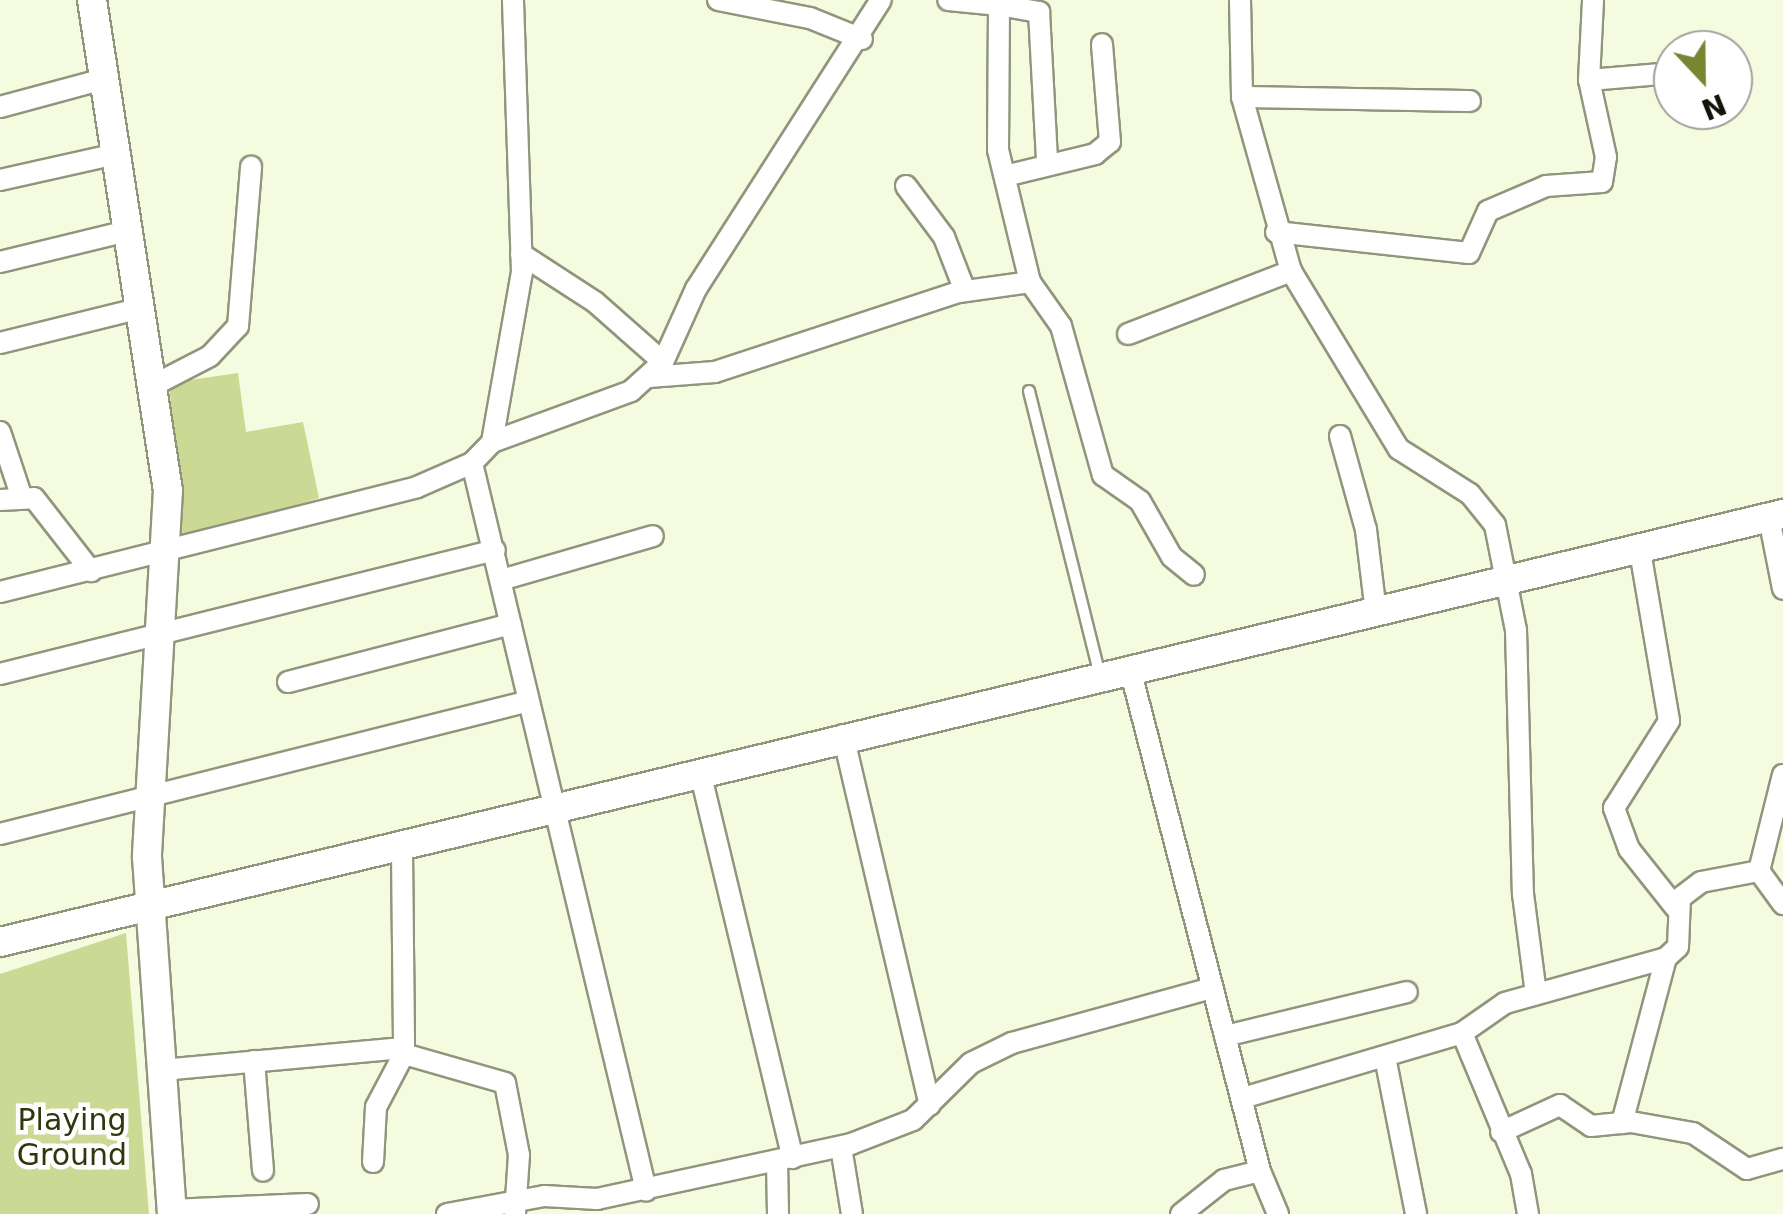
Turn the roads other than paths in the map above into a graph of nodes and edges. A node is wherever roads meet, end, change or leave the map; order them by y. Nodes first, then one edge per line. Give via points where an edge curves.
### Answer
1 (92, 0) edge
2 (513, 0) edge
3 (718, 0) edge
4 (880, 0) edge
5 (948, 0) edge
6 (1240, 0) edge
7 (1592, 0) edge
8 (999, 5) junction
9 (862, 39) junction
10 (1102, 44) dead end
11 (1653, 75) edge
12 (104, 79) junction
13 (1589, 80) junction
14 (1242, 97) junction
15 (1470, 102) dead end
16 (0, 107) edge
17 (116, 154) junction
18 (1047, 162) junction
19 (250, 167) dead end
20 (1006, 176) junction
21 (0, 180) edge
22 (906, 186) dead end
23 (128, 231) junction
24 (1276, 232) junction
25 (521, 254) junction
26 (0, 262) edge
27 (1291, 271) junction
28 (1030, 282) junction
29 (965, 291) junction
30 (140, 308) junction
31 (1128, 334) dead end
32 (0, 343) edge
33 (656, 370) junction
34 (154, 385) junction
35 (1029, 391) dead end
36 (0, 432) edge
37 (1340, 436) dead end
38 (492, 442) junction
39 (472, 463) junction
40 (22, 496) junction
41 (0, 500) edge
42 (1776, 516) edge
43 (653, 536) dead end
44 (495, 550) junction
45 (1640, 550) junction
46 (167, 554) junction
47 (90, 572) junction
48 (1194, 574) dead end
49 (501, 580) junction
50 (1506, 583) junction
51 (1783, 589) edge
52 (0, 592) edge
53 (1376, 613) junction
54 (511, 624) junction
55 (163, 639) junction
56 (1130, 669) junction
57 (0, 674) edge
58 (1100, 676) junction
59 (288, 682) dead end
60 (528, 701) junction
61 (843, 735) junction
62 (1783, 775) edge
63 (701, 776) junction
64 (151, 800) junction
65 (554, 812) junction
66 (0, 834) edge
67 (402, 851) junction
68 (1760, 871) junction
69 (1783, 904) edge
70 (1676, 908) junction
71 (148, 912) junction
72 (0, 942) edge
73 (1666, 958) junction
74 (1212, 988) junction
75 (1407, 992) dead end
76 (1536, 994) junction
77 (1462, 1032) junction
78 (1225, 1036) junction
79 (404, 1051) junction
80 (1385, 1057) junction
81 (254, 1062) junction
82 (162, 1070) junction
83 (1246, 1096) junction
84 (930, 1105) junction
85 (1622, 1123) junction
86 (1501, 1132) junction
87 (841, 1147) junction
88 (1783, 1159) edge
89 (785, 1160) junction
90 (373, 1162) dead end
91 (1260, 1170) junction
92 (263, 1171) dead end
93 (637, 1199) edge
94 (308, 1204) dead end
95 (516, 1207) edge
96 (172, 1212) edge
97 (447, 1214) edge
98 (778, 1214) edge
99 (852, 1214) edge
100 (1181, 1214) edge
101 (1278, 1214) edge
102 (1416, 1214) edge
103 (1528, 1214) edge

1 - 12 street
2 - 25 street
3 - 9 street via 810,18
4 - 9 street
5 - 8 street
6 - 14 street
7 - 13 street
8 - 18 street via 1039,12
8 - 20 street via 996,118
9 - 33 street via 713,261
10 - 18 street via 1110,142 1095,154
11 - 13 street
12 - 16 street
12 - 17 street
13 - 24 street via 1606,158 1602,182 1546,186 1488,211 1469,253
14 - 15 street
14 - 24 street
17 - 21 street
17 - 23 street
18 - 20 street
19 - 34 street via 238,326 210,356
20 - 28 street
22 - 29 street via 944,237
23 - 26 street
23 - 30 street
24 - 27 street
25 - 33 street via 595,302
25 - 38 street
27 - 31 street
27 - 50 street via 1398,449 1486,509
28 - 29 street
28 - 48 street via 1061,326 1102,474 1140,501 1172,557
29 - 33 street via 726,370
30 - 32 street
30 - 34 street
33 - 38 street via 608,401
34 - 46 street
35 - 58 lane
36 - 40 street
37 - 53 street via 1366,530
38 - 39 street
39 - 44 street
39 - 46 street via 417,487
40 - 41 street
40 - 47 street via 52,514
42 - 45 street
42 - 51 street
43 - 49 street
44 - 49 street
44 - 55 street
45 - 50 street
45 - 70 street via 1669,721 1614,808 1629,849
46 - 47 street
46 - 55 street
47 - 52 street
49 - 54 street
50 - 53 street
50 - 76 street via 1516,630 1523,894
53 - 56 street
54 - 59 street
54 - 60 street
55 - 57 street
55 - 64 street
56 - 58 street
56 - 74 street
58 - 61 street
60 - 64 street
60 - 65 street
61 - 63 street
61 - 84 street
62 - 68 street
63 - 65 street
63 - 89 street
64 - 66 street
64 - 71 street
65 - 67 street
65 - 93 street
67 - 71 street
67 - 79 street
68 - 69 street
68 - 70 street via 1701,882
70 - 73 street via 1678,947
71 - 72 street
71 - 82 street
73 - 76 street
73 - 85 street
74 - 78 street
74 - 84 street via 1012,1044 971,1063
75 - 78 street
76 - 77 street via 1504,1003
77 - 80 street
77 - 86 street
78 - 83 street
79 - 81 street
79 - 90 street via 376,1107
79 - 95 street via 505,1083 520,1156
80 - 83 street
80 - 102 street
81 - 82 street
81 - 92 street
82 - 96 street
83 - 91 street
84 - 87 street via 897,1130
85 - 86 street via 1591,1126 1560,1105
85 - 88 street via 1710,1139 1747,1169
86 - 103 street via 1522,1174
87 - 89 street
87 - 99 street
89 - 93 street
89 - 98 street
91 - 100 street via 1224,1180
91 - 101 street
93 - 95 street
94 - 96 street
95 - 97 street

